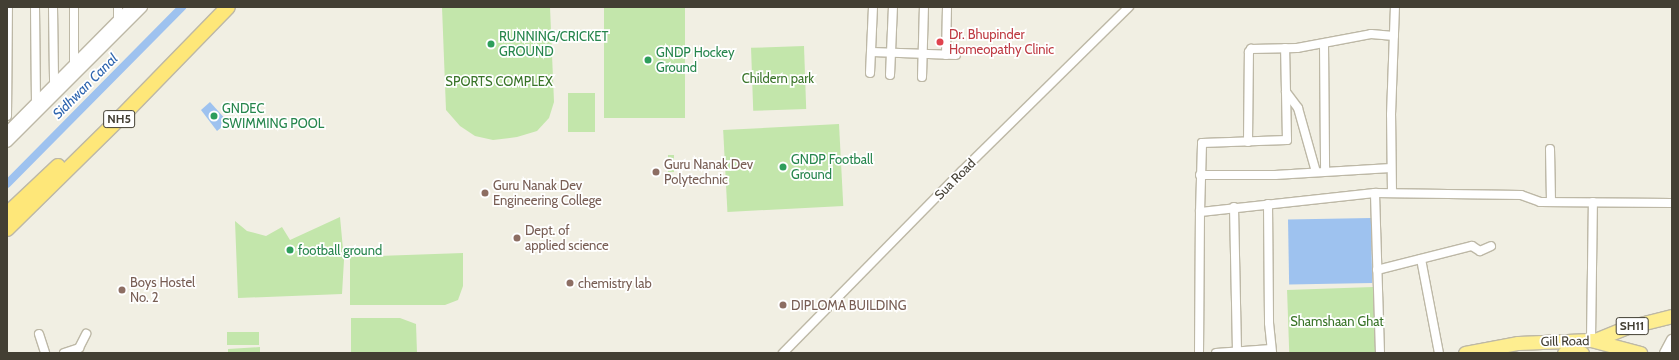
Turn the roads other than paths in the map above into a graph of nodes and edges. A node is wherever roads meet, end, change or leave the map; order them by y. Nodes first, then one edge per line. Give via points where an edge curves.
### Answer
1 (8, 7) edge
2 (35, 7) edge
3 (54, 7) edge
4 (74, 7) edge
5 (118, 7) edge
6 (130, 7) edge
7 (142, 7) edge
8 (216, 7) edge
9 (228, 7) edge
10 (873, 7) edge
11 (894, 7) edge
12 (924, 7) edge
13 (947, 7) edge
14 (1129, 7) edge
15 (1395, 7) edge
16 (118, 19) junction
17 (1394, 36) junction
18 (1324, 44) junction
19 (1284, 48) junction
20 (872, 52) junction
21 (891, 52) junction
22 (922, 54) junction
23 (946, 55) junction
24 (956, 55) dead end
25 (74, 63) junction
26 (870, 73) dead end
27 (890, 75) dead end
28 (922, 77) dead end
29 (54, 82) junction
30 (1286, 92) junction
31 (36, 100) junction
32 (7, 116) edge
33 (7, 131) edge
34 (7, 142) edge
35 (1248, 142) junction
36 (1550, 149) dead end
37 (1391, 168) junction
38 (1325, 171) junction
39 (1316, 172) junction
40 (1200, 175) junction
41 (1375, 193) junction
42 (1392, 193) junction
43 (1551, 202) junction
44 (1593, 202) junction
45 (1672, 202) edge
46 (1268, 204) junction
47 (1234, 207) junction
48 (1200, 212) junction
49 (7, 214) edge
50 (7, 228) edge
51 (1491, 246) dead end
52 (1421, 259) junction
53 (1377, 270) junction
54 (1672, 316) edge
55 (39, 334) dead end
56 (86, 334) dead end
57 (1593, 340) junction
58 (1672, 340) edge
59 (1271, 351) edge
60 (1237, 352) edge
61 (45, 353) edge
62 (64, 353) edge
63 (783, 353) edge
64 (1199, 353) edge
65 (1216, 353) edge
66 (1380, 353) edge
67 (1439, 353) edge
68 (1465, 353) edge
69 (1564, 353) edge
70 (1582, 353) edge
71 (1640, 353) edge
72 (1665, 353) edge

1 - 32 street
2 - 31 street
3 - 29 street
4 - 25 street
5 - 16 street
6 - 16 street
7 - 34 street
8 - 49 highway, NH5 via 116,111
9 - 50 highway, NH5 via 127,112
10 - 20 street
11 - 21 street
12 - 22 street
13 - 23 street
14 - 63 street, Sua Road via 962,171
15 - 17 street
16 - 25 street
17 - 18 street via 1371,34
17 - 37 street
18 - 19 street
18 - 38 street
19 - 30 street
19 - 35 street via 1260,48 1249,52
20 - 21 street
20 - 26 street
21 - 22 street
21 - 27 street
22 - 23 street
22 - 28 street
23 - 24 street
25 - 29 street
29 - 31 street
30 - 35 street via 1287,140
30 - 39 street via 1298,108
31 - 33 street
35 - 40 street via 1202,143
36 - 43 street
37 - 38 street
37 - 42 street
38 - 39 street
39 - 40 street
40 - 48 street
41 - 42 street
41 - 46 street
41 - 53 street
42 - 43 street via 1521,195 1540,202
43 - 44 street
44 - 45 street
44 - 57 street
46 - 47 street
46 - 59 street
47 - 48 street
47 - 60 street
48 - 64 street
51 - 52 street via 1480,251 1472,246
52 - 53 street
52 - 67 street
53 - 66 street
54 - 57 main road, SH11 via 1624,328
55 - 61 street
56 - 62 street via 78,348
57 - 68 main road, Gill Road / SH11 via 1518,342
57 - 71 main road, Gill Road / SH11
58 - 72 street
59 - 60 street
60 - 65 street
69 - 70 main road, Gill Road

